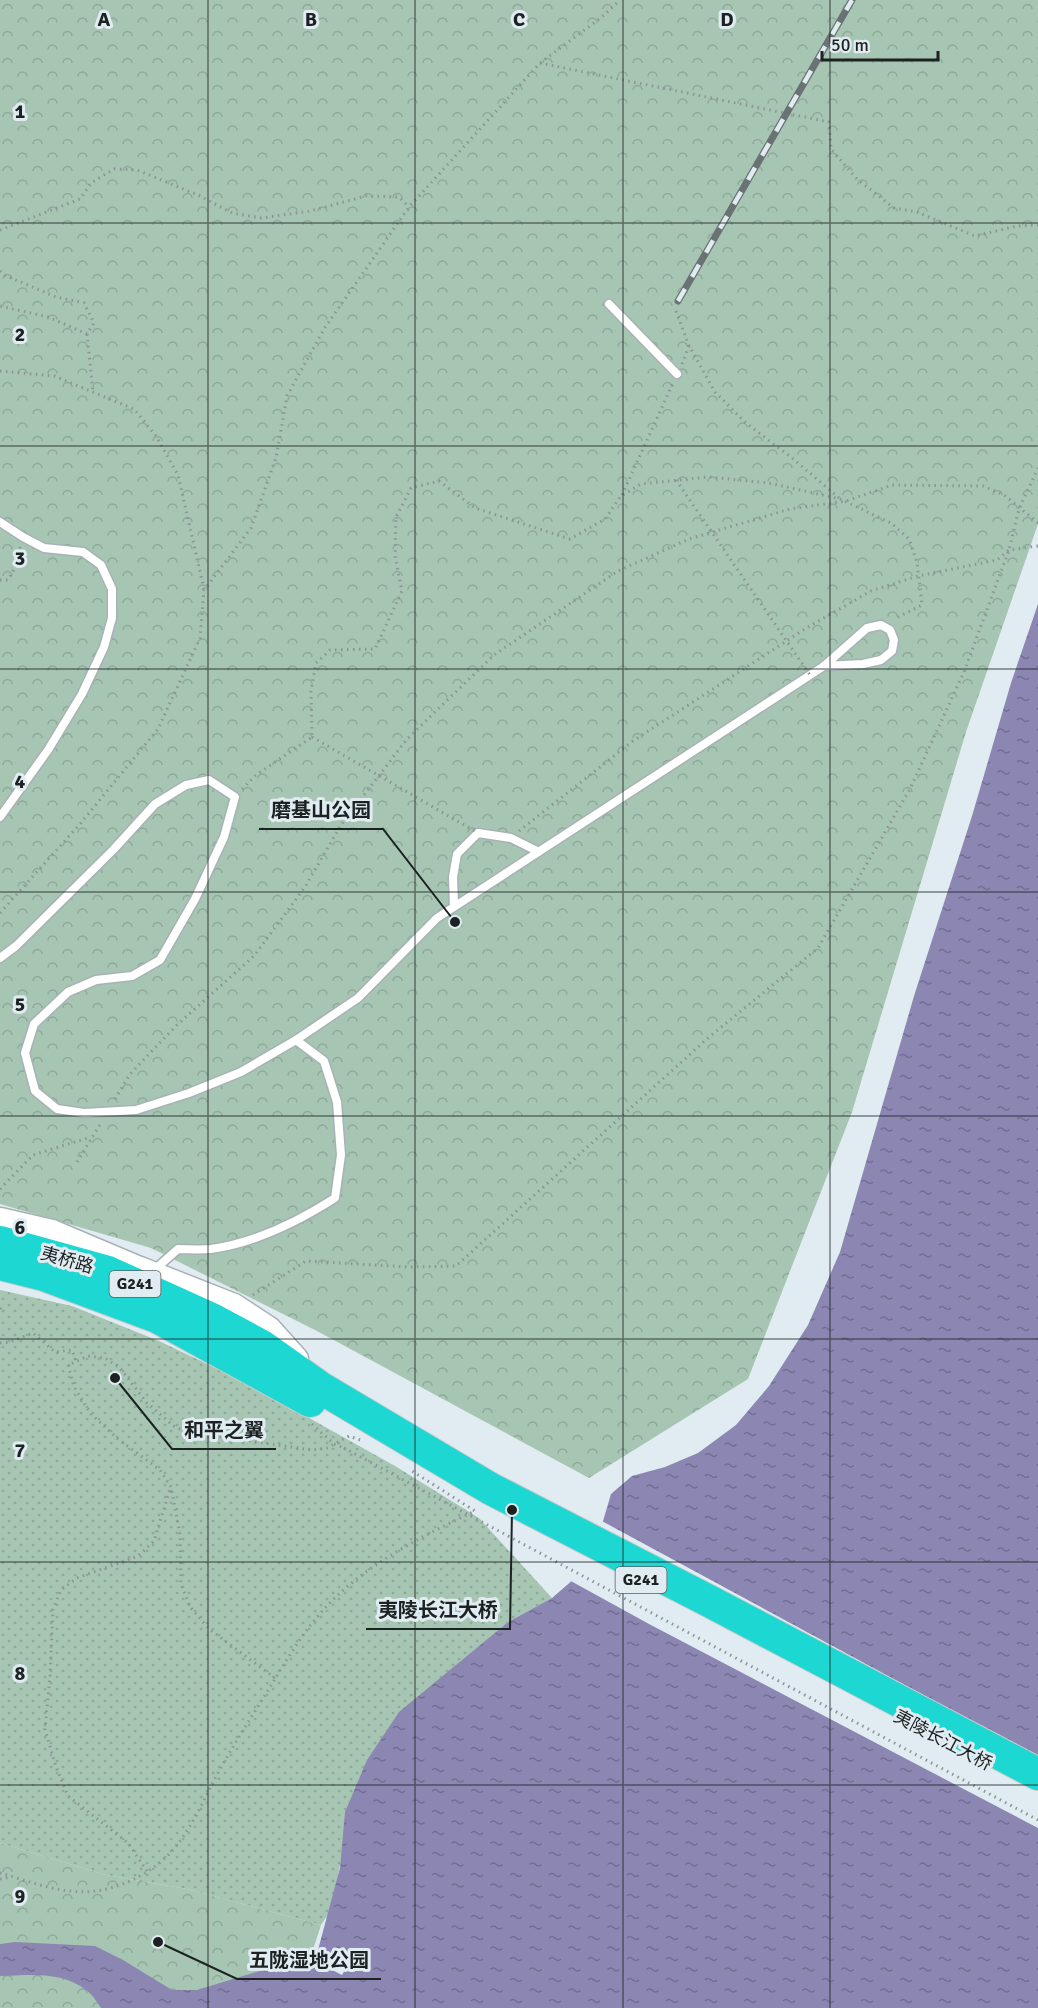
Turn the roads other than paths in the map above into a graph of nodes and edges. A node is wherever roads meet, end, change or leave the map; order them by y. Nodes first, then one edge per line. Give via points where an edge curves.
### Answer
1 (609, 304) dead end
2 (677, 374) road end
3 (0, 522) edge
4 (824, 666) junction
5 (0, 817) edge
6 (537, 851) junction
7 (454, 906) junction
8 (0, 958) edge
9 (296, 1040) junction
10 (0, 1220) edge
11 (0, 1242) edge
12 (0, 1264) edge
13 (145, 1271) junction
14 (254, 1356) junction
15 (321, 1388) junction
16 (1038, 1774) edge
17 (1038, 1792) edge

1 - 2 lane
3 - 5 lane via 44,548 83,552 101,566 112,589 112,618 104,647 82,694
4 - 4 lane via 867,628 881,625 890,630 894,640 892,651 881,660
4 - 6 lane
6 - 7 lane
6 - 7 lane via 511,838 478,833 456,854
7 - 9 lane via 437,918 358,998
8 - 9 lane via 114,849 155,804 186,785 209,780 235,797 219,848 195,899 160,960 132,976 96,980 68,992 34,1024 25,1053 35,1091 57,1109 84,1113 136,1110 241,1072
9 - 13 lane via 324,1061 337,1102 341,1155 335,1198 312,1213 250,1239 210,1249 178,1249
10 - 13 street via 52,1232
11 - 14 highway, 夷桥路 / G241 via 108,1272 212,1319
12 - 14 highway, 夷桥路 / G241 via 44,1275
13 - 15 street via 234,1306 269,1329
14 - 15 highway, 夷陵长江大桥 / G241
14 - 17 highway, 夷陵长江大桥 / G241 via 672,1596
15 - 16 highway, 夷陵长江大桥 / G241 via 491,1489

